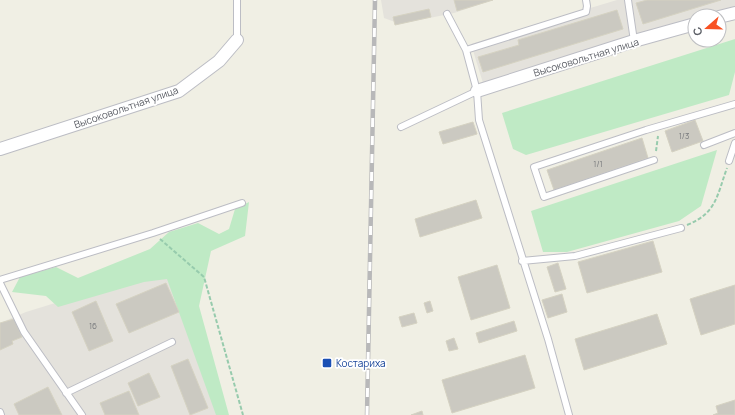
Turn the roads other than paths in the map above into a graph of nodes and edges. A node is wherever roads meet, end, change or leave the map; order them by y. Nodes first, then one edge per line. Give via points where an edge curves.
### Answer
1 (237, 0) edge
2 (586, 0) edge
3 (628, 0) edge
4 (447, 14) dead end
5 (687, 26) edge
6 (237, 40) joint
7 (634, 41) junction
8 (466, 50) junction
9 (477, 91) junction
10 (735, 104) edge
11 (401, 127) dead end
12 (735, 133) edge
13 (735, 144) edge
14 (704, 145) dead end
15 (0, 149) edge
16 (654, 160) road end
17 (729, 161) road end
18 (242, 203) dead end
19 (680, 228) road end
20 (522, 261) junction
21 (0, 280) edge
22 (0, 283) edge
23 (172, 342) dead end
24 (66, 392) junction
25 (0, 412) edge
26 (1, 415) edge
27 (82, 415) edge
28 (569, 415) edge

1 - 6 lane
2 - 8 lane via 586,12
3 - 7 lane
4 - 8 lane
5 - 7 street, Высоковольтная улица
6 - 15 street, Высоковольтная улица via 219,61 179,91
7 - 9 street, Высоковольтная улица
8 - 9 lane
9 - 11 lane
9 - 20 lane via 479,120
10 - 16 lane via 534,168 544,197
12 - 14 lane
13 - 17 lane
18 - 21 lane
19 - 20 lane via 575,256
20 - 28 lane via 548,339
22 - 24 lane via 24,332
23 - 24 lane
24 - 27 lane
25 - 26 lane

